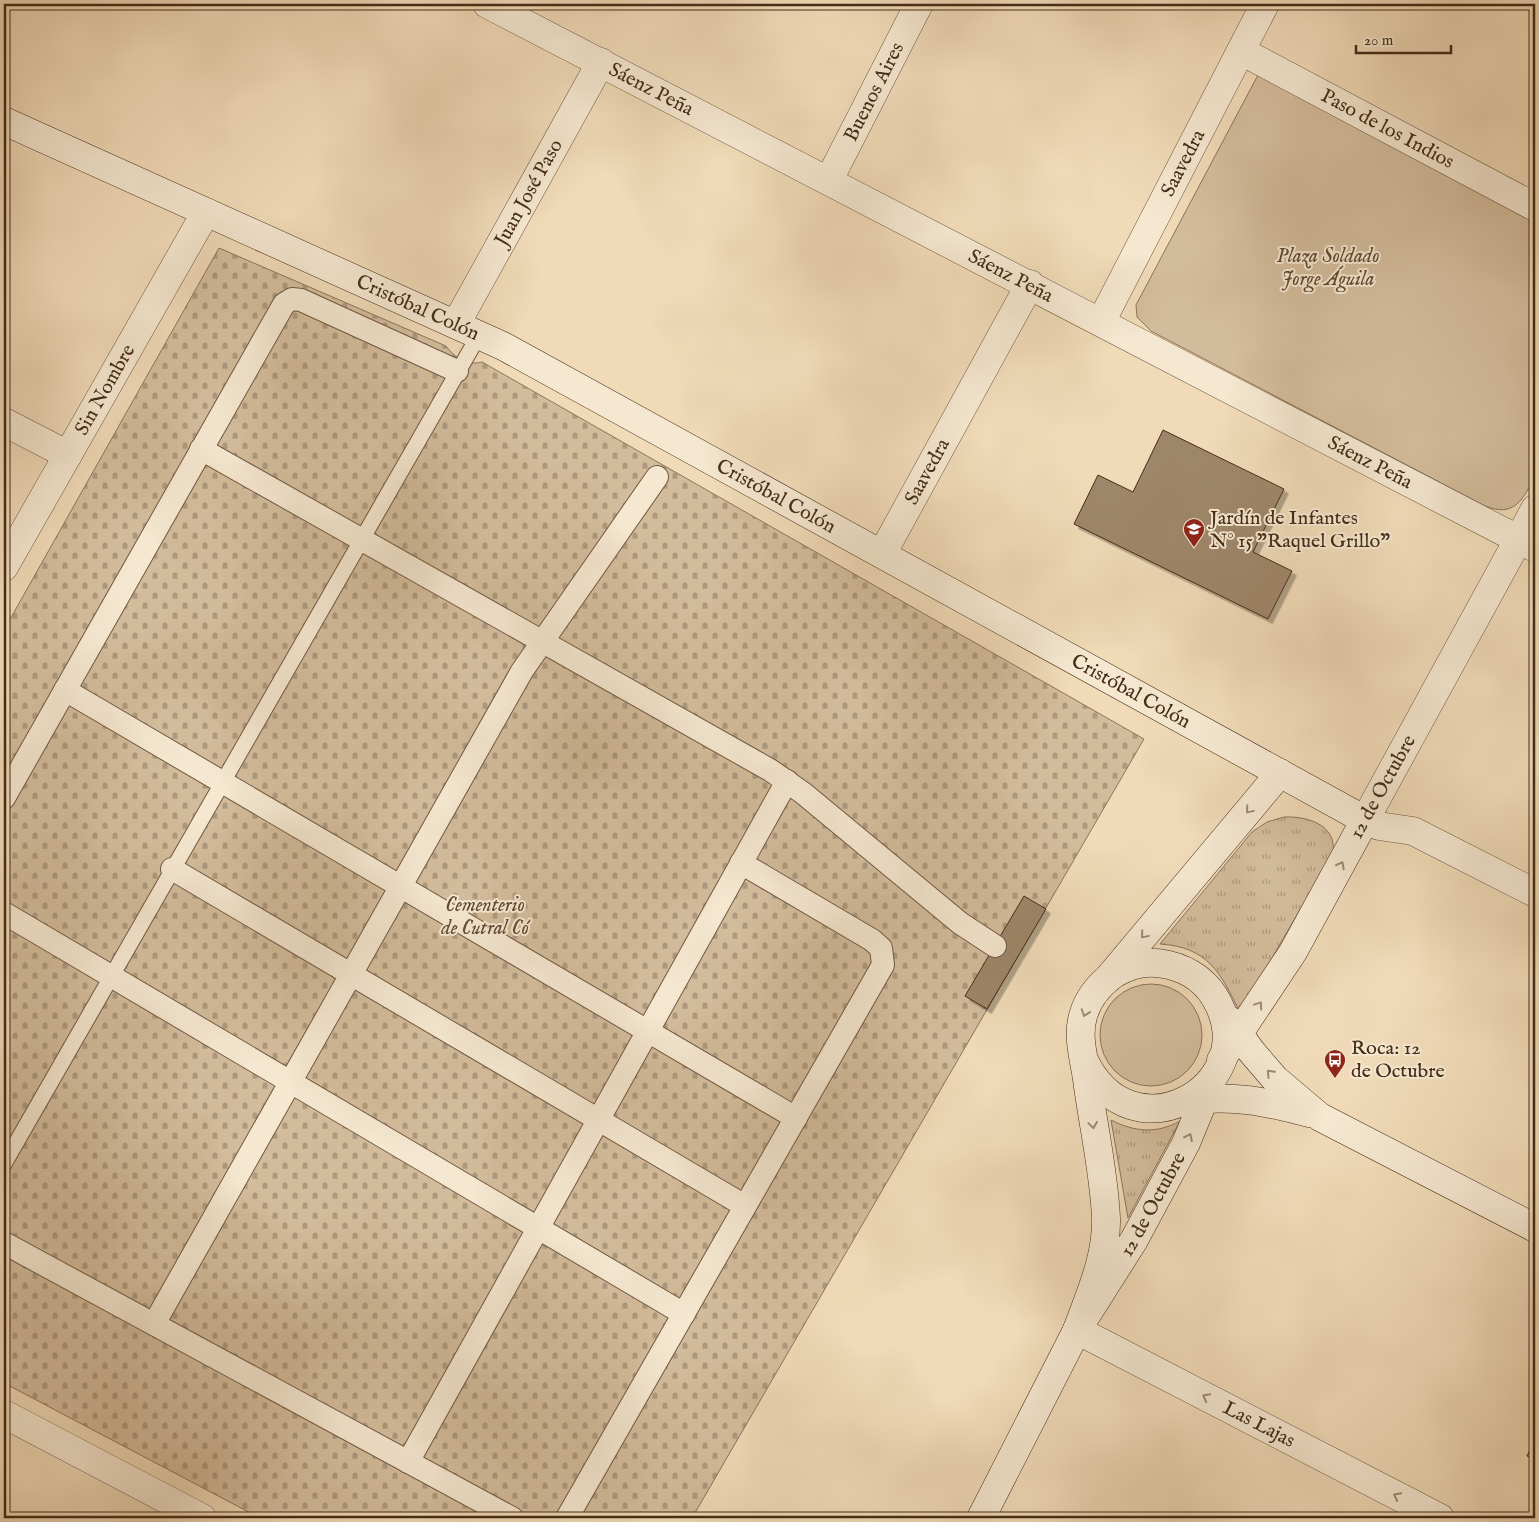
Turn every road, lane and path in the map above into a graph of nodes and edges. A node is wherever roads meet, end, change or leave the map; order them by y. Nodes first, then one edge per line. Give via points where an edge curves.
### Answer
1 (487, 4) edge
2 (919, 4) edge
3 (1265, 4) edge
4 (1241, 52) junction
5 (600, 62) junction
6 (4, 121) edge
7 (829, 180) junction
8 (1535, 207) edge
9 (206, 212) junction
10 (1030, 284) junction
11 (1102, 322) junction
12 (467, 329) junction
13 (457, 371) junction
14 (4, 422) edge
15 (201, 449) junction
16 (68, 455) junction
17 (657, 477) dead end
18 (1535, 509) edge
19 (361, 539) junction
20 (1527, 544) edge
21 (882, 554) junction
22 (4, 567) edge
23 (542, 640) junction
24 (65, 690) junction
25 (1280, 773) junction
26 (787, 781) junction
27 (222, 782) junction
28 (4, 798) edge
29 (1365, 820) junction
30 (741, 863) junction
31 (172, 869) junction
32 (401, 887) junction
33 (1535, 893) edge
34 (4, 913) edge
35 (995, 946) dead end
36 (351, 974) junction
37 (111, 977) junction
38 (1107, 979) junction
39 (1218, 1003) junction
40 (647, 1031) junction
41 (1239, 1034) junction
42 (1084, 1060) junction
43 (290, 1082) junction
44 (1206, 1084) junction
45 (1320, 1116) junction
46 (796, 1118) junction
47 (598, 1120) junction
48 (4, 1164) edge
49 (745, 1206) junction
50 (538, 1228) junction
51 (1535, 1228) edge
52 (4, 1243) edge
53 (684, 1314) junction
54 (154, 1324) junction
55 (1077, 1330) junction
56 (4, 1414) edge
57 (408, 1462) junction
58 (202, 1518) edge
59 (512, 1518) edge
60 (567, 1518) edge
61 (981, 1518) edge
62 (1440, 1518) edge

1 - 5 street, Sáenz Peña
2 - 7 street, Buenos Aires
3 - 4 street, Saavedra
4 - 8 street, Paso de los Indios
4 - 11 street, Saavedra
5 - 7 street, Sáenz Peña
5 - 12 street, Juan José Paso
6 - 9 street, Cristóbal Colón
7 - 10 street, Sáenz Peña
9 - 12 street, Cristóbal Colón
9 - 16 street, Sin Nombre
10 - 11 street, Sáenz Peña
10 - 21 street, Saavedra
11 - 20 street, Sáenz Peña
12 - 13 lane
12 - 21 street, Cristóbal Colón
13 - 15 street via 301,300 292,299 280,309
13 - 19 lane
14 - 16 street
15 - 19 street
15 - 24 street
16 - 22 street, Sin Nombre
17 - 23 street
18 - 20 street, 12 de Octubre
19 - 23 street
19 - 27 lane
20 - 29 street, 12 de Octubre
21 - 25 street, Cristóbal Colón
23 - 26 street
23 - 32 street
24 - 27 street
24 - 28 street
25 - 29 street, Cristóbal Colón
25 -> 38 street, 12 de Octubre
26 - 30 street
26 - 35 street via 960,924
27 - 31 lane
27 - 32 street
29 - 33 street, Cristóbal Colón via 1379,826 1413,831
41 -> 29 street, 12 de Octubre via 1293,952
30 - 40 street
30 - 46 street via 872,940 883,953 881,970
31 - 36 street
31 - 37 lane
32 - 36 street
32 - 40 street
34 - 37 street
36 - 43 street
36 - 47 street
37 - 43 street
37 - 48 lane
38 - 39 street, 12 de Octubre via 1133,966 1162,963 1176,966 1195,976
38 -> 42 street, 12 de Octubre via 1083,1016 1080,1030
39 - 41 street
39 - 44 street, 12 de Octubre via 1226,1032
40 - 46 street
40 - 47 street
41 - 44 street, 12 de Octubre
45 -> 41 street via 1281,1085
42 - 44 street, 12 de Octubre via 1099,1085 1123,1102 1152,1109
42 -> 55 street, 12 de Octubre via 1106,1230 1100,1269
43 - 50 street
43 - 54 street
44 - 45 street via 1249,1099
55 -> 44 street, 12 de Octubre via 1134,1240 1186,1142
45 - 51 street
46 - 49 street
47 - 49 street
47 - 50 street
49 - 53 street
50 - 53 street
50 - 57 street
52 - 54 street
53 - 60 street
54 - 57 street
55 - 61 street, 12 de Octubre
62 -> 55 street, Las Lajas
56 - 58 street
57 - 59 street

